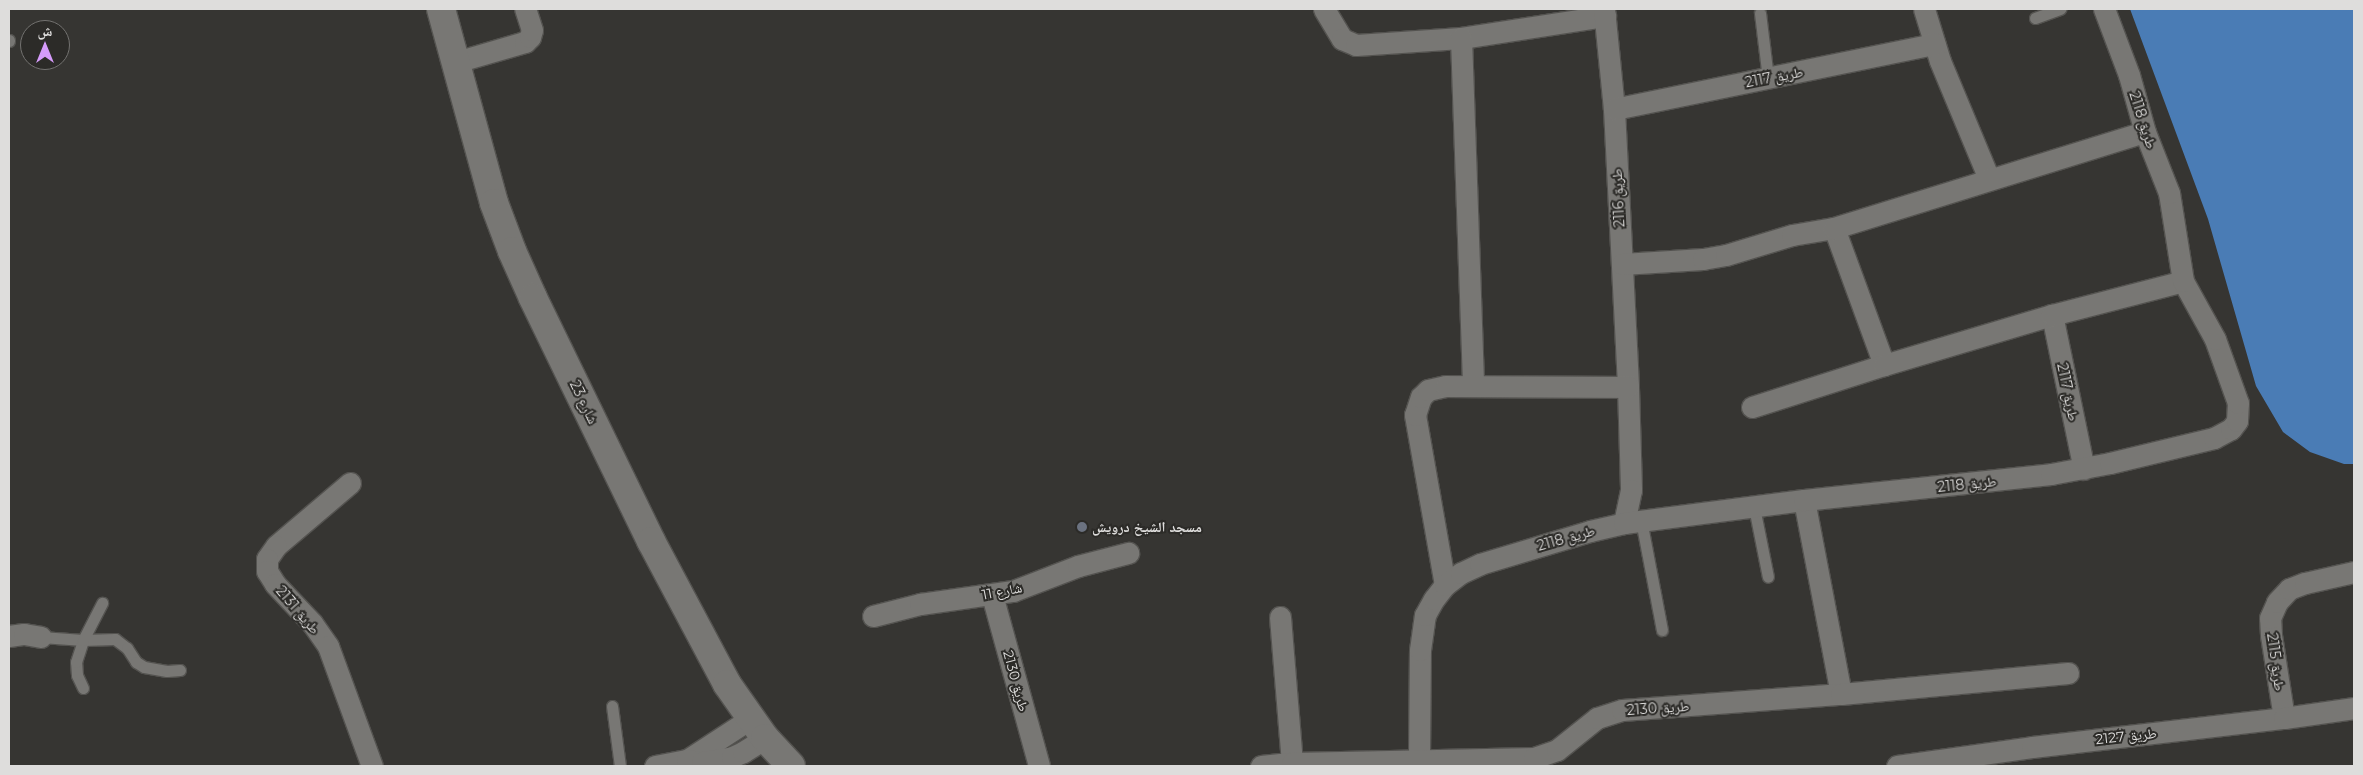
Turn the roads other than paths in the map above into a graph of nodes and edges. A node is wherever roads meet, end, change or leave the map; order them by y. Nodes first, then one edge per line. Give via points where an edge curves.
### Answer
1 (441, 9) edge
2 (524, 9) edge
3 (1324, 9) edge
4 (1924, 9) edge
5 (2060, 9) edge
6 (2104, 9) edge
7 (1605, 12) edge
8 (1760, 13) dead end
9 (2035, 18) dead end
10 (1461, 38) junction
11 (1934, 44) junction
12 (456, 62) junction
13 (1768, 78) junction
14 (1614, 109) junction
15 (2145, 132) junction
16 (1990, 179) junction
17 (1834, 228) junction
18 (1622, 264) junction
19 (2183, 281) junction
20 (2052, 315) junction
21 (1884, 365) junction
22 (1473, 386) junction
23 (1628, 387) junction
24 (1752, 407) dead end
25 (2084, 469) junction
26 (350, 483) dead end
27 (1804, 500) junction
28 (1754, 507) junction
29 (1633, 522) junction
30 (1128, 553) dead end
31 (2354, 572) edge
32 (1768, 577) dead end
33 (1445, 584) junction
34 (992, 595) junction
35 (102, 603) dead end
36 (873, 616) dead end
37 (1280, 617) dead end
38 (1662, 630) dead end
39 (9, 636) edge
40 (41, 637) joint
41 (83, 640) junction
42 (180, 670) dead end
43 (2068, 673) dead end
44 (83, 688) dead end
45 (1841, 694) junction
46 (612, 706) dead end
47 (2354, 708) edge
48 (2284, 718) junction
49 (757, 729) junction
50 (687, 760) junction
51 (1419, 760) junction
52 (1987, 760) edge
53 (735, 762) edge
54 (1292, 763) junction
55 (372, 766) edge
56 (620, 766) edge
57 (655, 766) edge
58 (791, 766) edge
59 (1039, 766) edge
60 (1261, 766) edge
61 (1897, 766) edge

1 - 12 street, شارع 23
2 - 12 street via 532,30 525,42
3 - 10 street via 1342,39 1356,45
4 - 11 street
5 - 9 lane
6 - 15 street, طريق 2118 via 2129,75
7 - 10 street
7 - 14 street, طريق 2116
8 - 13 lane
10 - 22 street
11 - 13 street, طريق 2117
11 - 16 street
12 - 49 street, شارع 23 via 494,203 512,251 652,542 727,684
13 - 14 street, طريق 2117
14 - 18 street, طريق 2116
15 - 16 street
15 - 19 street, طريق 2118 via 2169,193
16 - 17 street
17 - 18 street via 1792,235 1703,259
17 - 21 street
18 - 23 street, طريق 2116
19 - 20 street
19 - 25 street, طريق 2118 via 2215,339 2238,403 2237,421 2223,435 2214,438
20 - 21 street
20 - 25 street, طريق 2117
21 - 24 street
22 - 23 street
22 - 33 street via 1428,390 1416,406
23 - 29 street, طريق 2116
25 - 27 street, طريق 2118 via 2019,479
26 - 55 street, طريق 2131 via 276,546 267,559 268,571 275,584 312,623 328,646
27 - 28 street, طريق 2118
27 - 45 street
28 - 29 street, طريق 2118
28 - 32 lane
29 - 33 street, طريق 2118 via 1582,533 1480,564
29 - 38 lane
30 - 34 street, شارع 11 via 1078,566 1020,589
31 - 48 street, طريق 2115 via 2289,589 2277,602 2270,618 2271,635
33 - 51 street, طريق 2118 via 1425,615 1421,632
34 - 36 street, شارع 11 via 920,604
34 - 59 street, طريق 2130
35 - 41 lane
37 - 54 street
39 - 40 street
40 - 41 lane
41 - 42 lane via 115,639 144,667
41 - 44 lane via 76,662
43 - 45 street, طريق 2130
45 - 51 street, طريق 2130 via 1622,710 1597,718 1556,750 1534,758
46 - 56 lane
47 - 48 street, طريق 2127
48 - 52 street, طريق 2127
49 - 50 street
49 - 53 street via 755,746
49 - 58 street, شارع 23
50 - 53 street
50 - 57 street
51 - 54 street, طريق 2130
52 - 61 street, طريق 2127
54 - 60 street, طريق 2130

